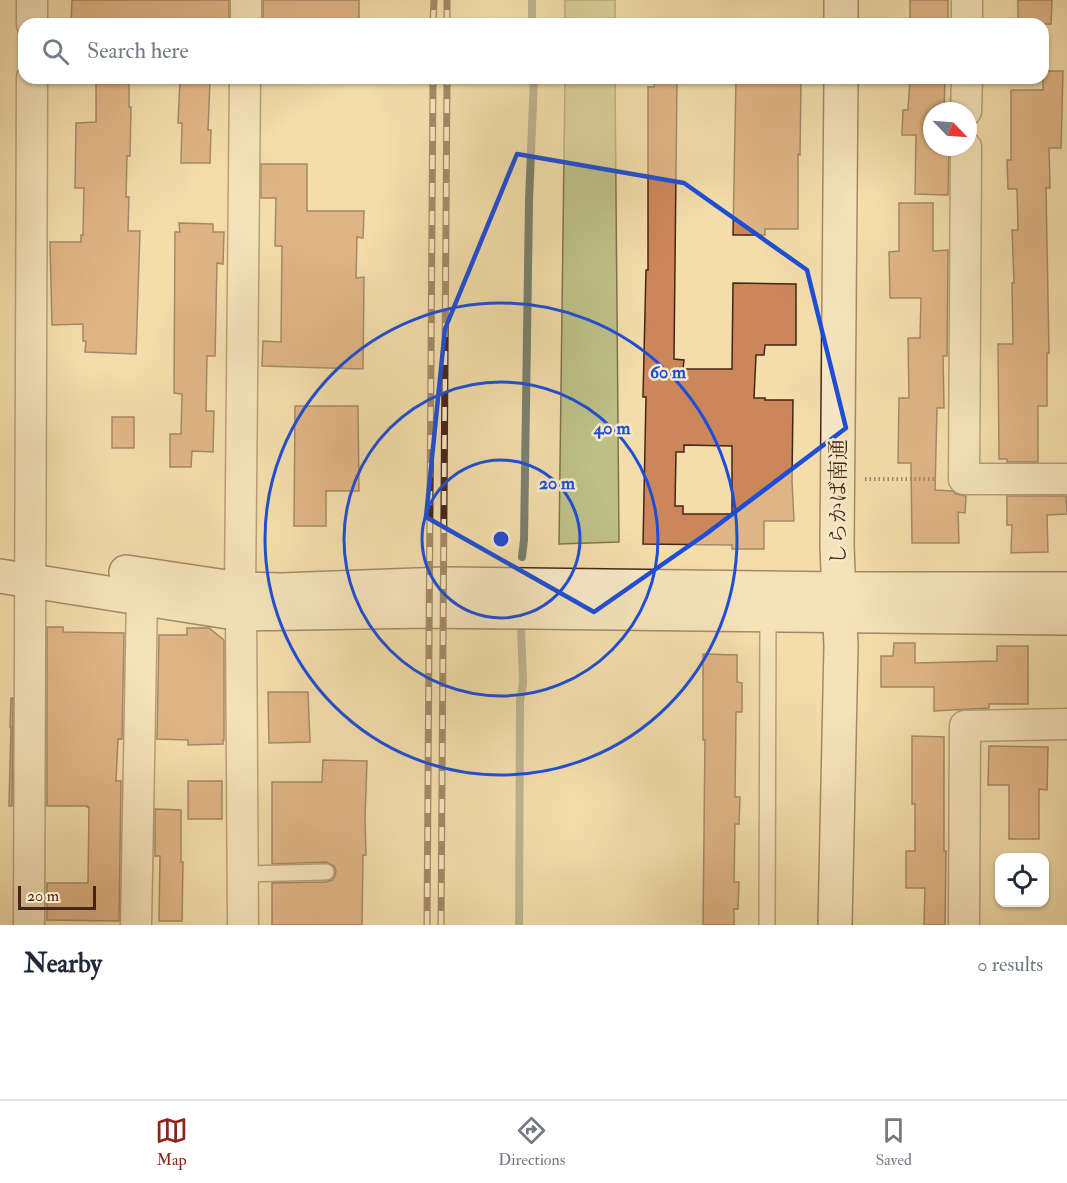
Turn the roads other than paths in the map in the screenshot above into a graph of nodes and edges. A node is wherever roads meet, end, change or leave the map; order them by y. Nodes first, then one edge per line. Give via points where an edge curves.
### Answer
1 (32, 0) edge
2 (246, 0) edge
3 (842, 0) edge
4 (967, 0) edge
5 (32, 18) edge
6 (246, 18) edge
7 (841, 18) edge
8 (967, 18) edge
9 (32, 84) edge
10 (245, 84) edge
11 (841, 84) edge
12 (967, 84) edge
13 (966, 102) edge
14 (966, 156) edge
15 (1067, 479) edge
16 (15, 567) edge
17 (1067, 589) edge
18 (142, 598) junction
19 (240, 602) junction
20 (840, 602) junction
21 (768, 614) junction
22 (1067, 618) edge
23 (1067, 724) edge
24 (326, 872) dead end
25 (242, 874) junction
26 (29, 925) edge
27 (136, 925) edge
28 (243, 925) edge
29 (766, 925) edge
30 (836, 925) edge
31 (964, 925) edge

1 - 5 street
2 - 6 street
3 - 7 street
4 - 8 street
9 - 16 street
10 - 19 street
11 - 20 street, しらかば南通 via 837,546
12 - 13 street
14 - 15 street via 964,479
16 - 18 street
16 - 19 street
16 - 26 street
17 - 20 street
18 - 19 street
18 - 27 street
19 - 20 street via 280,590 444,584
19 - 21 street via 429,611
19 - 25 street
20 - 21 street
20 - 22 street
20 - 30 street, しらかば南通
21 - 29 lane
23 - 31 street via 965,726
24 - 25 lane
25 - 28 street

